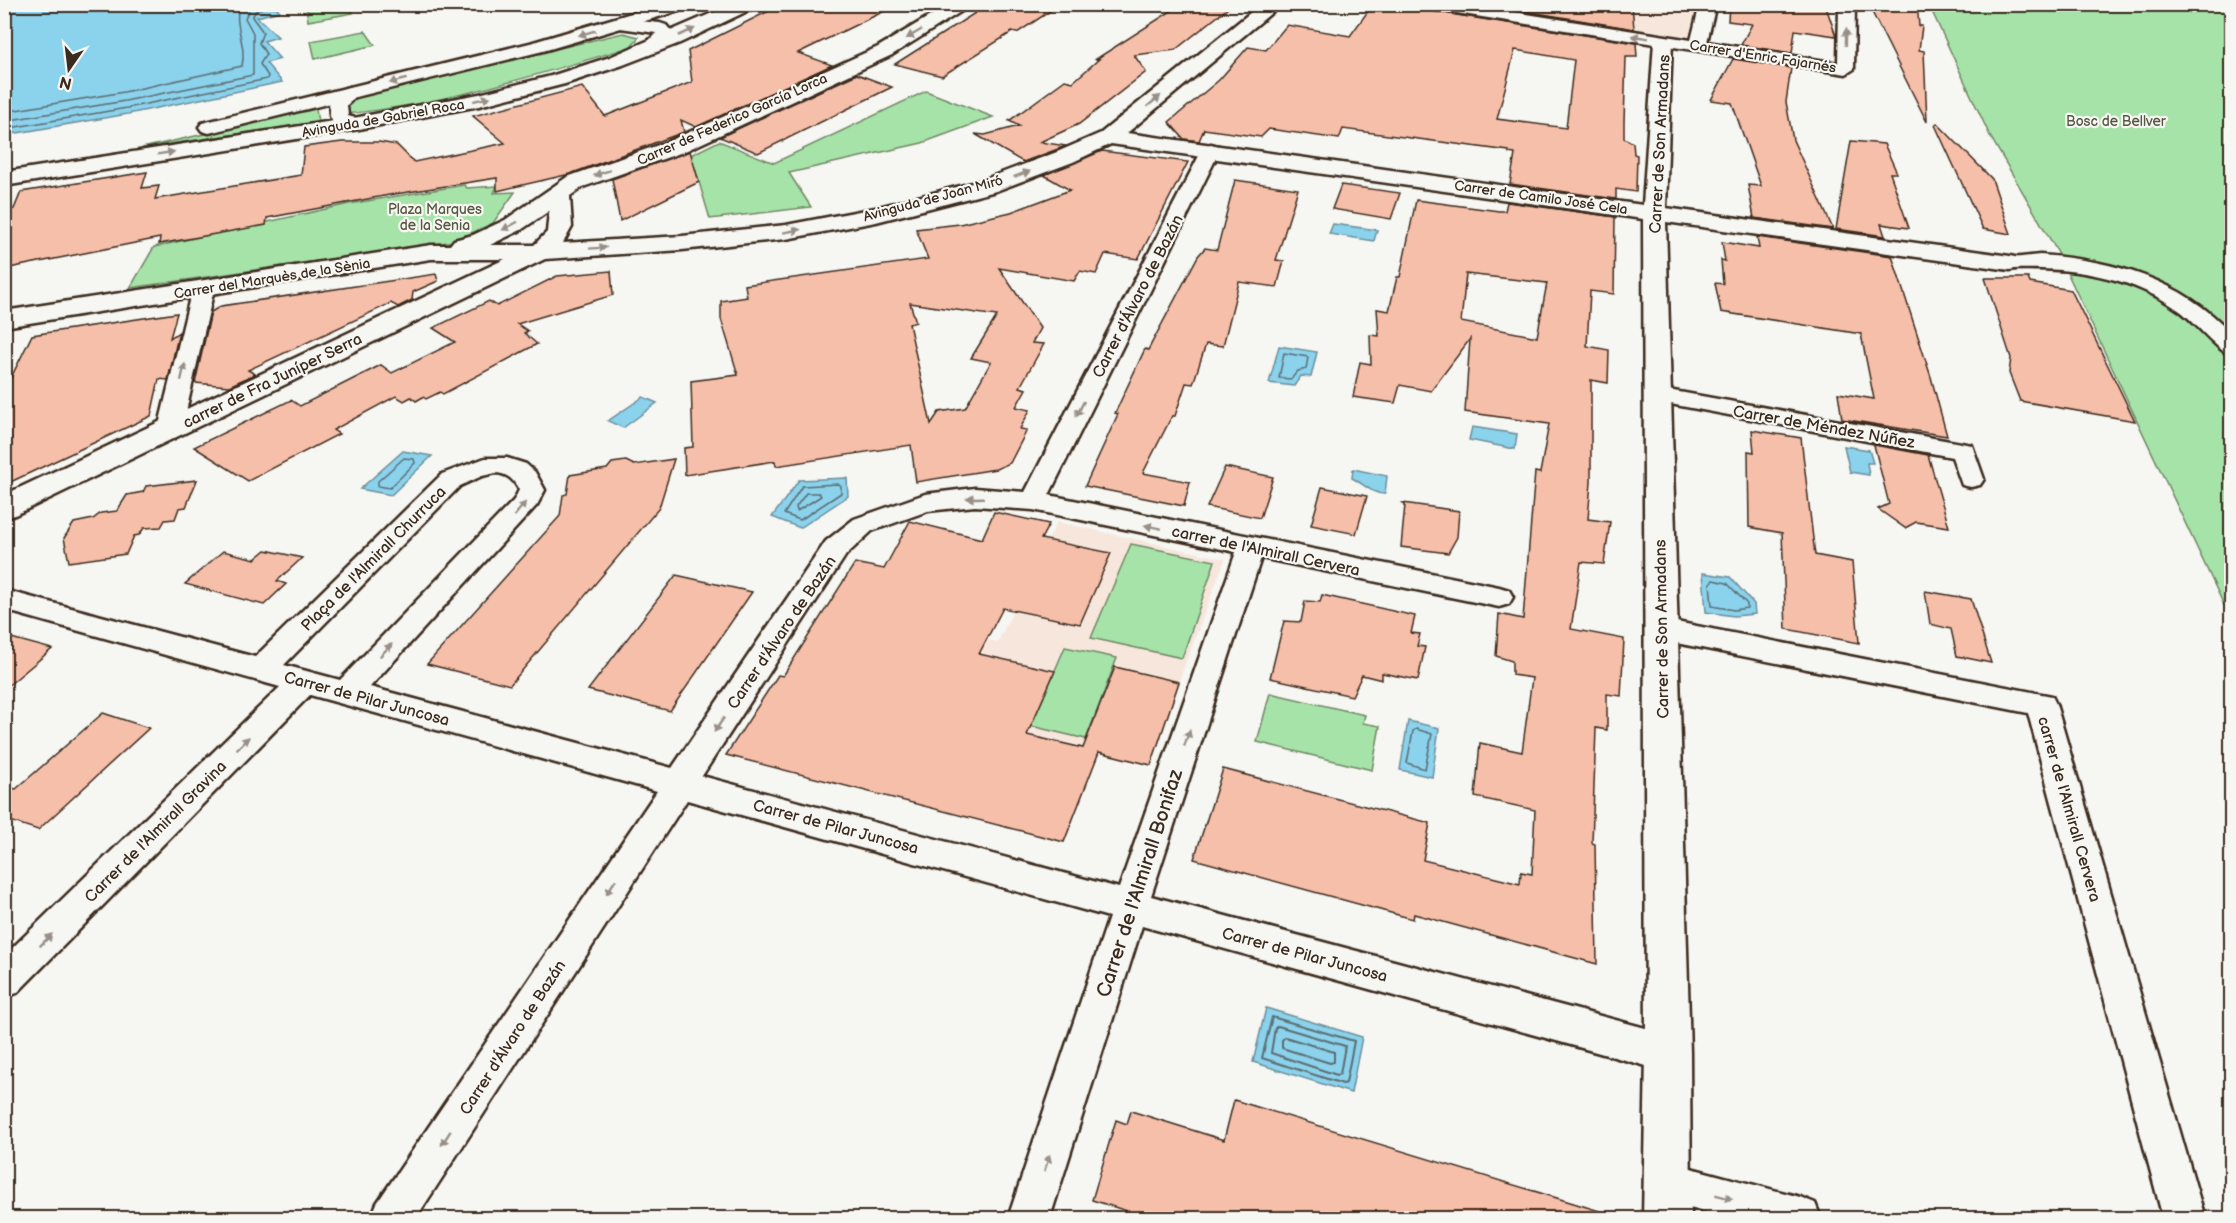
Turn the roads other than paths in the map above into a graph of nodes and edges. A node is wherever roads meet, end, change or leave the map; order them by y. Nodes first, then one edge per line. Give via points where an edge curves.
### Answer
1 (683, 4) edge
2 (748, 4) edge
3 (964, 4) edge
4 (1273, 4) edge
5 (1431, 4) edge
6 (1571, 4) edge
7 (1708, 4) edge
8 (1846, 4) edge
9 (619, 24) junction
10 (1562, 25) junction
11 (1663, 41) junction
12 (1698, 46) junction
13 (649, 49) junction
14 (351, 92) junction
15 (357, 124) junction
16 (1108, 137) junction
17 (1211, 150) junction
18 (4, 167) edge
19 (4, 179) edge
20 (558, 193) junction
21 (1654, 212) junction
22 (431, 252) junction
23 (540, 252) junction
24 (2010, 263) joint
25 (203, 289) junction
26 (4, 319) edge
27 (2228, 344) edge
28 (1657, 395) junction
29 (170, 429) junction
30 (1971, 479) dead end
31 (1033, 501) junction
32 (4, 508) edge
33 (1251, 548) junction
34 (1499, 597) dead end
35 (4, 600) edge
36 (1661, 630) junction
37 (261, 669) junction
38 (305, 681) junction
39 (346, 693) junction
40 (679, 783) junction
41 (1130, 907) junction
42 (4, 981) edge
43 (1668, 1053) junction
44 (1667, 1200) edge
45 (392, 1218) edge
46 (1029, 1218) edge
47 (1800, 1218) edge
48 (2184, 1218) edge

1 - 9 main road, Avinguda de Gabriel Roca
13 -> 2 main road, Avinguda de Gabriel Roca
3 -> 20 main road, Carrer de Federico García Lorca via 885,51 675,147 575,182
16 -> 4 main road, Avinguda de Joan Miró
5 - 10 street, Carrer d'Enric Fajarnés
6 - 10 street
7 - 12 street
12 -> 8 street, Carrer d'Enric Fajarnés via 1846,69
9 - 13 street via 660,28 664,32 662,38
9 -> 14 main road, Avinguda de Gabriel Roca
11 -> 10 street, Carrer d'Enric Fajarnés
11 - 12 street, Carrer d'Enric Fajarnés
11 - 21 main road, Carrer de Son Armadans
15 -> 13 main road, Avinguda de Gabriel Roca via 539,86
14 - 15 street via 338,104 340,119
14 - 18 main road, Avinguda de Gabriel Roca via 129,144
19 -> 15 main road, Avinguda de Gabriel Roca
16 - 17 main road, Carrer de Camilo José Cela
23 -> 16 main road, Avinguda de Joan Miró via 776,233 876,215 988,186 1065,158
17 - 21 main road, Carrer de Camilo José Cela
17 -> 31 street, Carrer d'Álvaro de Bazán
20 -> 22 main road, Carrer de Federico García Lorca via 513,225 481,240
20 - 23 main road via 561,231
21 - 24 main road, Carrer de Camilo José Cela
21 - 28 main road, Carrer de Son Armadans
22 - 23 main road, Carrer del Marquès de la Sènia
22 - 25 main road, Carrer del Marquès de la Sènia
23 - 29 main road, carrer de Fra Juníper Serra
24 - 27 street via 2131,292 2174,311
25 - 26 main road, Carrer del Marquès de la Sènia
29 -> 25 street
28 - 30 street, Carrer de Méndez Núñez via 1963,451
28 - 36 main road, Carrer de Son Armadans
29 - 32 main road, carrer de Fra Juníper Serra
33 -> 31 street, carrer de l'Almirall Cervera
31 -> 40 street, Carrer d'Álvaro de Bazán via 975,497 925,503 863,525 836,548
33 - 34 street, carrer de l'Almirall Cervera
41 -> 33 street, Carrer de l'Almirall Bonifaz
35 - 37 street, Carrer de Pilar Juncosa
36 - 43 main road, Carrer de Son Armadans
36 - 48 street, carrer de l'Almirall Cervera via 2041,704
37 - 38 street, Carrer de Pilar Juncosa
39 -> 37 street, Plaça de l'Almirall Churruca via 524,505 532,490 528,480 515,470 496,464 451,480
38 - 39 street, Carrer de Pilar Juncosa
42 -> 38 street, Carrer de l'Almirall Gravina
39 - 40 street, Carrer de Pilar Juncosa
40 - 41 street, Carrer de Pilar Juncosa
40 -> 45 street, Carrer d'Álvaro de Bazán
41 - 43 street, Carrer de Pilar Juncosa
46 -> 41 street, Carrer de l'Almirall Bonifaz
43 - 44 main road, Carrer de Son Armadans
44 -> 47 street

